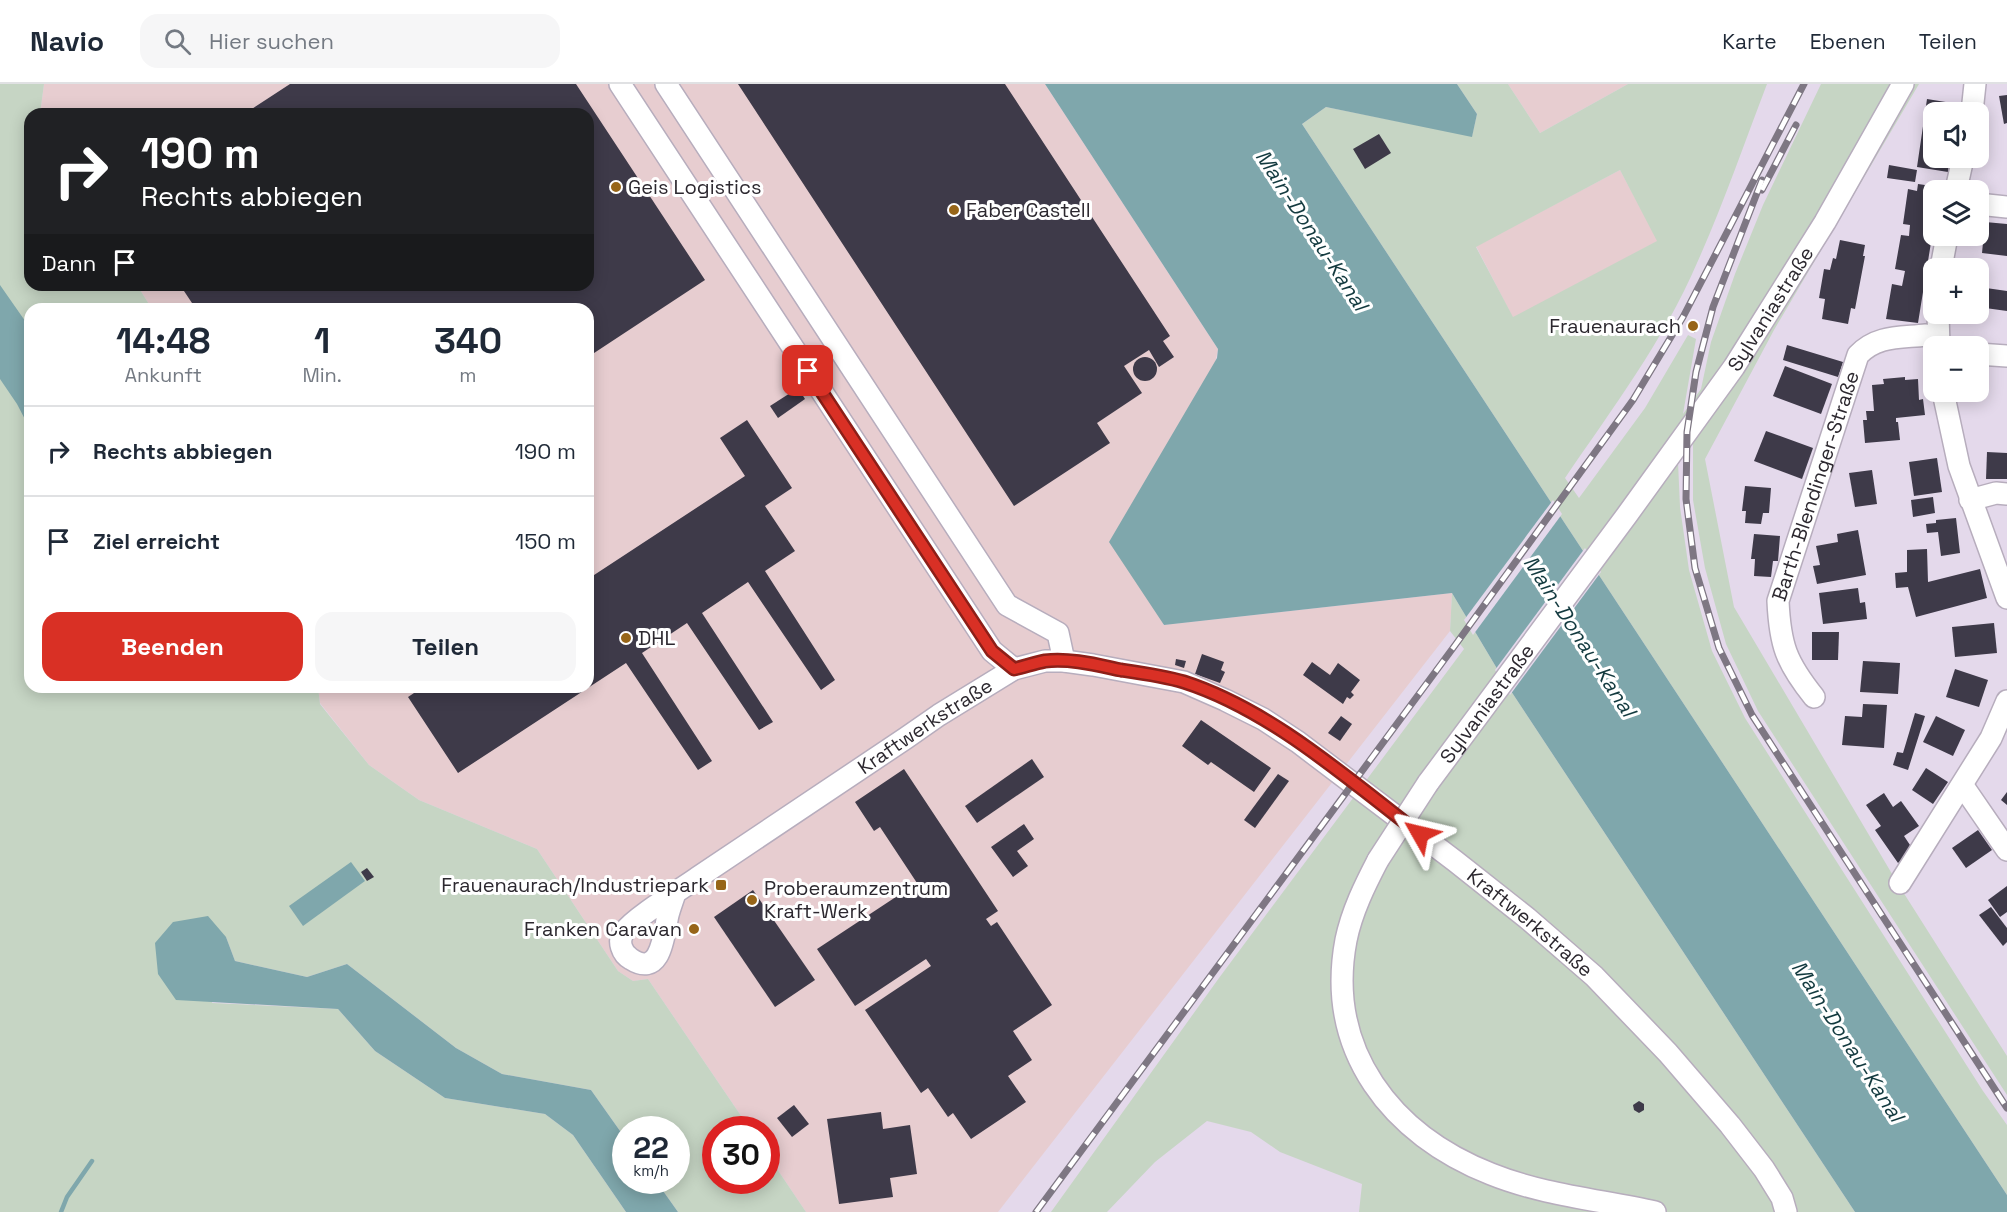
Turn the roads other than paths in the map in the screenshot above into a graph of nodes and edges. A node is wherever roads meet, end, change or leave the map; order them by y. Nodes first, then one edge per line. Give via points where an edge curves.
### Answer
1 (620, 84) edge
2 (666, 84) edge
3 (1903, 84) edge
4 (1975, 84) edge
5 (1973, 102) edge
6 (1989, 205) edge
7 (2007, 207) edge
8 (1927, 336) edge
9 (1989, 355) edge
10 (2007, 356) edge
11 (1945, 402) edge
12 (2007, 494) edge
13 (1970, 500) junction
14 (2007, 598) edge
15 (1064, 661) junction
16 (1014, 669) junction
17 (1814, 698) dead end
18 (2007, 701) edge
19 (1963, 786) junction
20 (2007, 850) edge
21 (1900, 883) dead end
22 (675, 893) dead end
23 (1655, 1212) edge
24 (1786, 1212) edge

1 - 16 street via 992,651
2 - 15 street via 1007,605 1058,633
3 - 23 street, Sylvaniastraße, bridge via 1825,222 1734,367 1428,783 1378,860 1348,932 1343,987 1347,1025 1359,1060 1390,1106 1423,1138 1456,1159 1535,1189
4 - 5 street
6 - 7 street
8 - 17 street, Barth-Blendinger-Straße via 1878,340 1858,355 1778,601 1785,655
9 - 10 street
11 - 13 street
12 - 13 street
13 - 14 street
15 - 16 street, Kraftwerkstraße via 1045,661
15 - 24 street, Kraftwerkstraße via 1184,682 1263,719 1455,861 1594,976 1652,1036 1730,1125 1770,1179
16 - 22 street, Kraftwerkstraße
18 - 19 street
19 - 20 street
19 - 21 street

